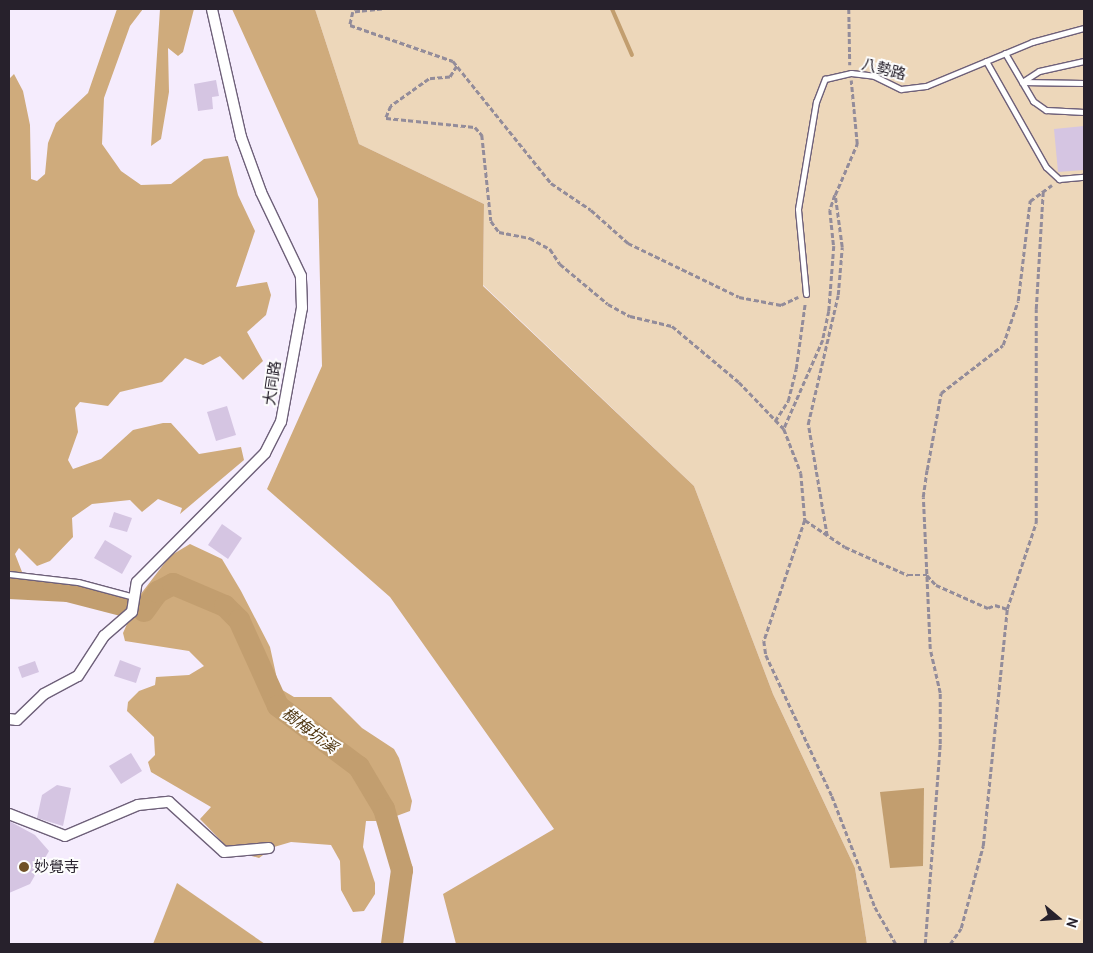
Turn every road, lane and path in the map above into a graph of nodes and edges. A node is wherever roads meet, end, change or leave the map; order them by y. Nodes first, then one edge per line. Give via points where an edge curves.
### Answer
1 (212, 9) edge
2 (382, 9) edge
3 (849, 9) edge
4 (1084, 28) edge
5 (1006, 53) junction
6 (986, 61) junction
7 (1084, 61) edge
8 (457, 66) junction
9 (851, 73) junction
10 (1022, 82) junction
11 (1084, 83) edge
12 (1084, 112) edge
13 (1084, 177) edge
14 (835, 194) junction
15 (806, 294) junction
16 (776, 421) junction
17 (784, 429) junction
18 (805, 520) junction
19 (827, 536) junction
20 (9, 574) edge
21 (927, 575) junction
22 (134, 598) junction
23 (1007, 609) junction
24 (9, 719) edge
25 (9, 814) edge
26 (268, 848) dead end
27 (896, 944) edge
28 (925, 944) edge
29 (950, 944) edge

1 - 22 street, 大同路 via 220,58 241,137 261,192 301,276 302,308 280,422 265,453 137,582
2 - 8 path via 354,12 350,25 453,61
3 - 9 path
4 - 5 lane, 八勢路
5 - 6 lane, 八勢路
5 - 10 lane
6 - 9 lane, 八勢路 via 926,86 901,89 874,76
6 - 13 lane via 1046,167 1059,179
7 - 10 lane via 1039,71
8 - 15 path via 551,183 591,210 628,243 760,304 781,305
8 - 16 path via 450,77 429,79 391,106 386,118 475,127 482,135 491,221 499,232 530,238 550,249 560,264 608,304 630,316 672,326 739,382
9 - 14 path via 857,144
9 - 15 lane, 八勢路 via 825,80 816,102 798,209
10 - 11 lane
10 - 12 lane via 1033,101 1046,110
14 - 17 path via 830,210 834,246 829,311 823,340
14 - 19 path via 842,247 838,295 808,424
15 - 16 path via 796,369 788,401
16 - 17 path
17 - 18 path via 802,473
18 - 19 path
18 - 27 path via 764,640 766,655
19 - 21 path via 908,576
20 - 22 lane via 78,582
21 - 23 path via 936,584 988,608 995,605
21 - 23 path via 923,497 941,393 1003,345 1018,301 1030,201 1043,192 1036,309 1036,523
21 - 28 path via 930,649 940,693 940,744
22 - 24 street, 大同路 via 132,612 104,636 78,676 44,694 17,720
23 - 29 path via 983,846 963,921
25 - 26 street via 65,836 138,805 169,802 224,852

